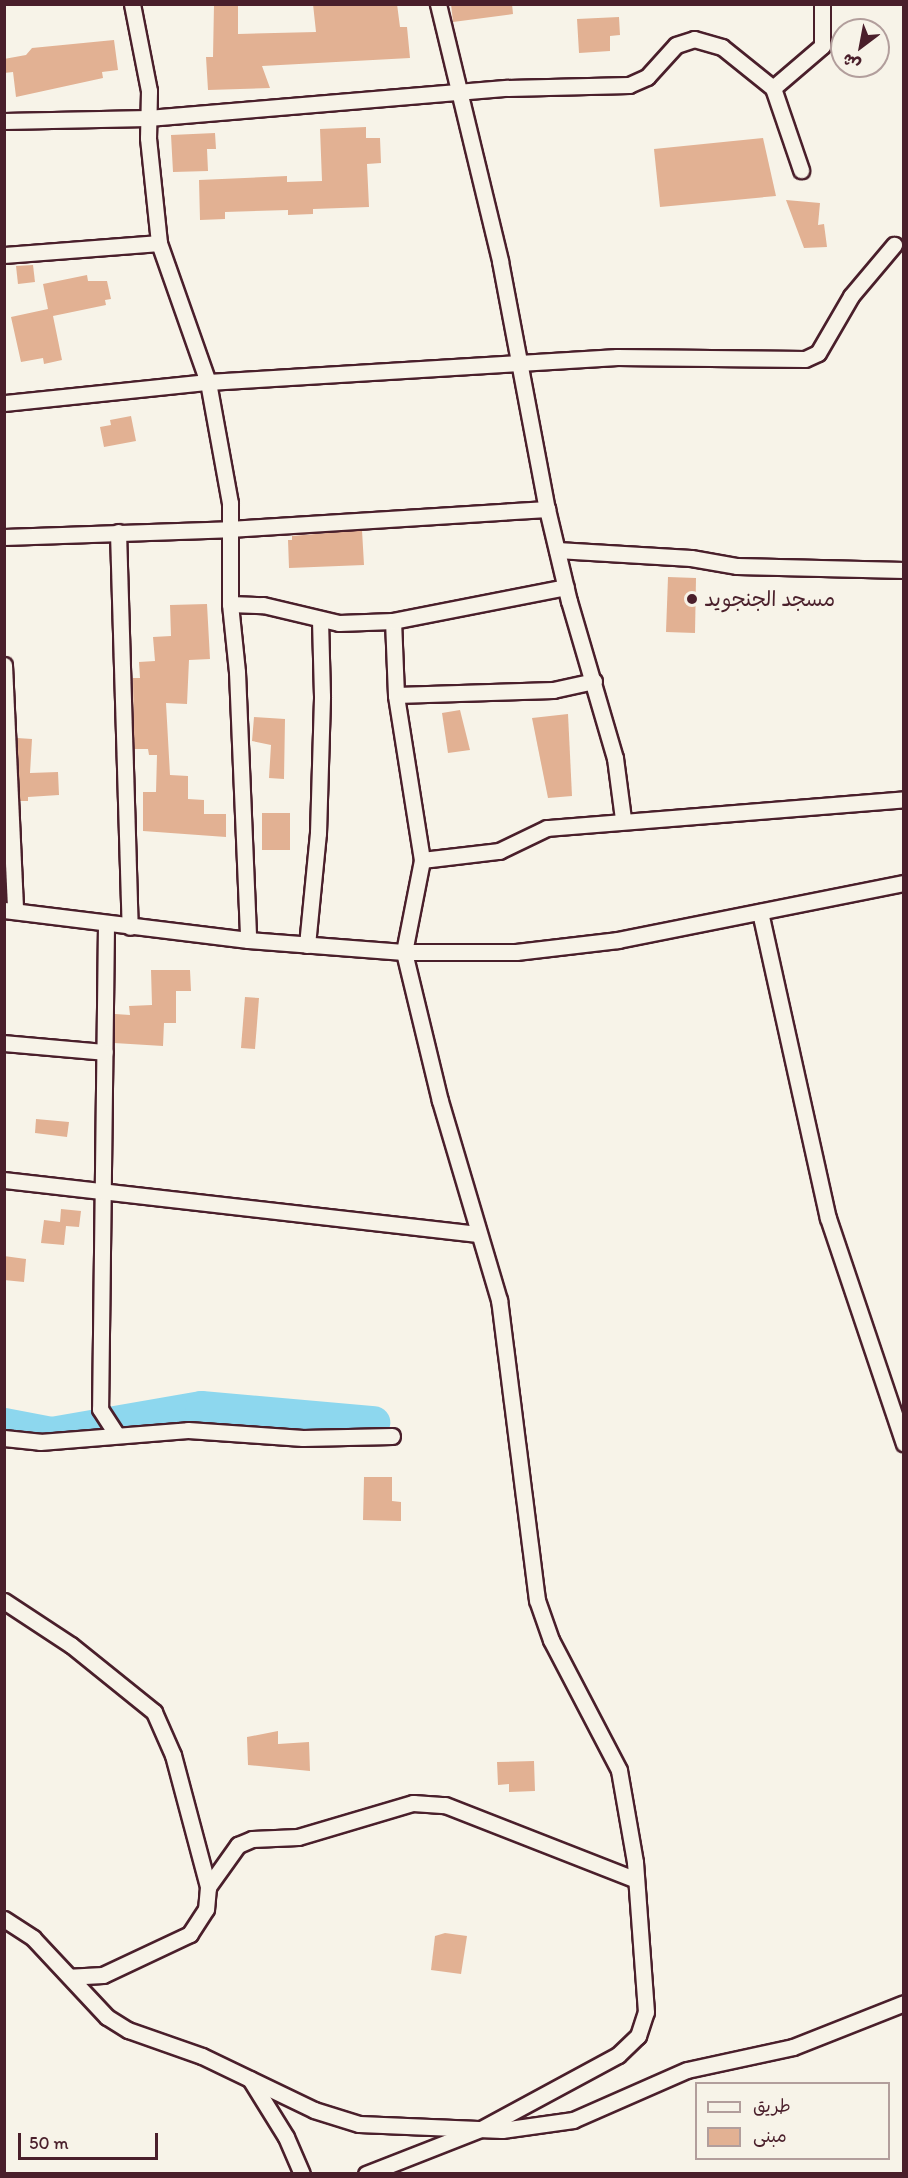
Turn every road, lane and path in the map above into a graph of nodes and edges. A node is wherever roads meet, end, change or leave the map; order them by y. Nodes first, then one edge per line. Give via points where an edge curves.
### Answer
1 (132, 4) edge
2 (438, 4) edge
3 (822, 4) edge
4 (773, 88) junction
5 (457, 94) junction
6 (148, 118) junction
7 (4, 122) edge
8 (801, 171) dead end
9 (159, 243) junction
10 (894, 245) dead end
11 (4, 255) edge
12 (519, 364) junction
13 (208, 382) junction
14 (4, 403) edge
15 (547, 509) junction
16 (230, 529) junction
17 (117, 532) junction
18 (4, 537) edge
19 (557, 550) junction
20 (903, 570) edge
21 (566, 587) junction
22 (230, 604) junction
23 (320, 619) junction
24 (393, 621) junction
25 (4, 665) edge
26 (594, 681) junction
27 (396, 695) junction
28 (903, 799) edge
29 (623, 819) junction
30 (422, 860) junction
31 (903, 884) edge
32 (10, 910) edge
33 (760, 912) junction
34 (106, 925) junction
35 (130, 927) junction
36 (248, 940) junction
37 (307, 945) junction
38 (404, 952) junction
39 (4, 1043) edge
40 (105, 1053) junction
41 (4, 1180) edge
42 (103, 1189) junction
43 (477, 1234) junction
44 (117, 1435) junction
45 (392, 1436) dead end
46 (4, 1438) edge
47 (903, 1444) edge
48 (4, 1601) edge
49 (636, 1880) junction
50 (208, 1887) junction
51 (4, 1919) edge
52 (70, 1977) junction
53 (903, 2003) edge
54 (248, 2076) junction
55 (481, 2129) junction
56 (302, 2174) edge
57 (366, 2174) edge

1 - 6 street via 149,91
2 - 5 street
3 - 4 street via 822,46
4 - 5 street via 722,47 694,39 676,45 647,77 629,86 508,88
4 - 8 street
5 - 6 street
5 - 12 street via 500,261
6 - 7 street
6 - 9 street
9 - 11 street
9 - 13 street
10 - 12 street via 851,296 814,357 617,357
12 - 13 street
12 - 15 street
13 - 14 street
13 - 16 street via 226,469
15 - 16 street
15 - 19 street
16 - 17 street
16 - 22 street
17 - 18 street
17 - 35 street
19 - 20 street via 682,558 737,566
19 - 21 street
21 - 24 street
21 - 26 street
22 - 23 street via 263,605
22 - 36 street via 237,672
23 - 24 street via 352,624
23 - 37 street via 318,834
24 - 27 street
25 - 32 street
26 - 27 street via 553,690
26 - 29 street via 615,759
27 - 30 street
28 - 29 street
29 - 30 street via 547,828 499,851
30 - 38 street
31 - 33 street
32 - 34 street
33 - 38 street via 618,940 516,952
33 - 47 street via 828,1218
34 - 35 street
34 - 40 street
35 - 36 street
36 - 37 street
37 - 38 street
38 - 43 street
39 - 40 street
40 - 42 street
41 - 42 street
42 - 43 street
42 - 44 street via 100,1409
43 - 49 street via 499,1300 537,1600 551,1640 619,1770
44 - 45 street via 188,1430 303,1438
44 - 46 street via 40,1442
48 - 50 street via 71,1645 154,1712 173,1755
49 - 50 street via 430,1802 413,1803 298,1838 245,1842 220,1865
49 - 55 street via 647,1990 644,2025 638,2036 618,2055
50 - 52 street via 206,1909 190,1934 103,1975
51 - 52 street via 33,1938
52 - 54 street via 107,2017 128,2030
53 - 55 street via 793,2047 687,2070 573,2120 525,2128
54 - 55 street via 314,2110 359,2124
54 - 56 street via 280,2127
55 - 57 street

